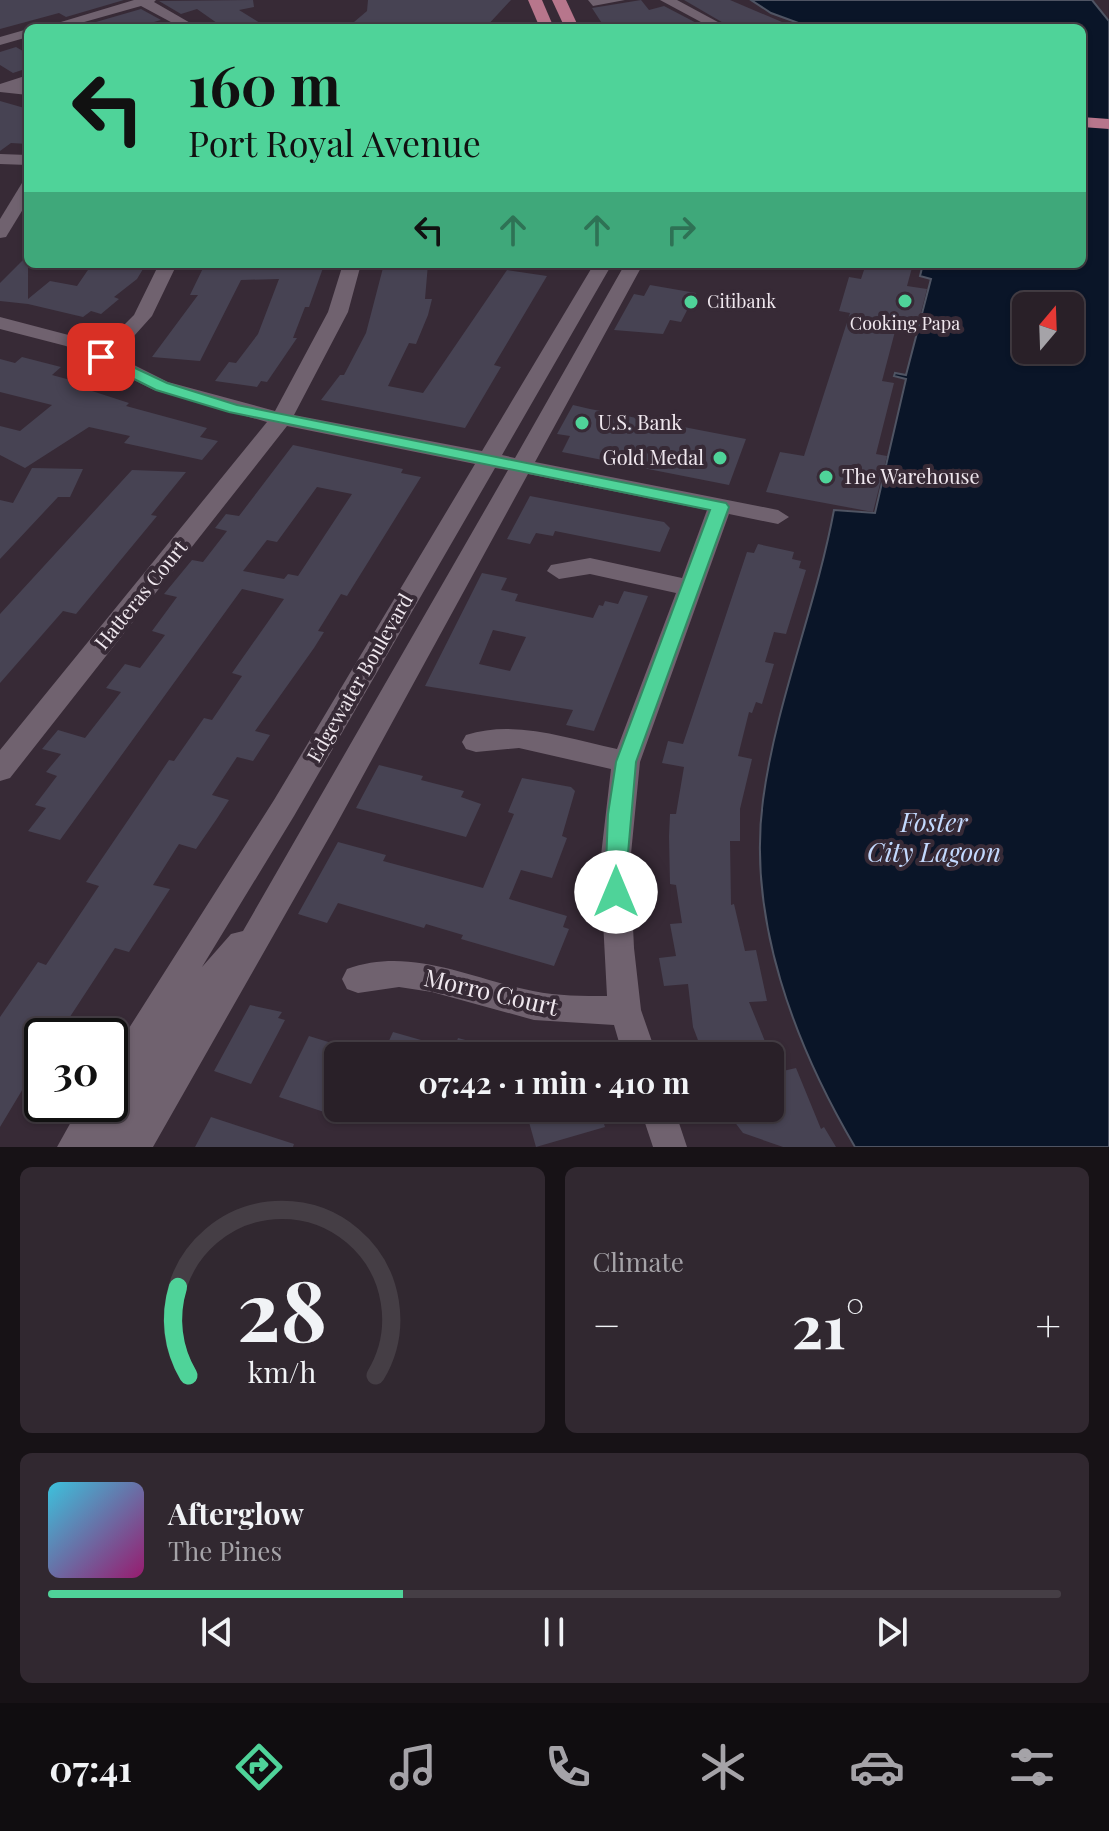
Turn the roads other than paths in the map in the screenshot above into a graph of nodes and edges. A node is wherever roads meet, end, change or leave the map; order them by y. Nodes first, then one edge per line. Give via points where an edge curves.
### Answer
1 (535, 0) edge
2 (559, 0) edge
3 (618, 0) edge
4 (667, 0) edge
5 (146, 1) edge
6 (593, 2) edge
7 (63, 24) edge
8 (185, 24) edge
9 (544, 24) edge
10 (570, 24) edge
11 (714, 24) edge
12 (24, 34) edge
13 (0, 41) edge
14 (24, 80) edge
15 (24, 91) edge
16 (1086, 122) edge
17 (1109, 124) edge
18 (1086, 133) edge
19 (1109, 134) edge
20 (0, 159) edge
21 (24, 160) edge
22 (24, 194) edge
23 (0, 233) edge
24 (167, 268) edge
25 (351, 268) edge
26 (601, 268) edge
27 (632, 268) edge
28 (0, 323) edge
29 (101, 357) junction
30 (281, 419) junction
31 (489, 460) junction
32 (520, 465) junction
33 (720, 507) junction
34 (778, 517) dead end
35 (559, 571) dead end
36 (689, 588) junction
37 (476, 742) dead end
38 (626, 762) junction
39 (0, 770) edge
40 (275, 906) junction
41 (358, 979) dead end
42 (625, 1010) junction
43 (635, 1042) edge
44 (128, 1059) edge
45 (89, 1122) edge
46 (662, 1122) edge
47 (74, 1147) edge
48 (106, 1147) edge
49 (134, 1147) edge
50 (670, 1147) edge

1 - 9 main road
2 - 10 main road
3 - 6 street
4 - 11 street
5 - 7 street
5 - 8 street
12 - 13 street
14 - 15 street via 3,88
16 - 17 main road
18 - 19 main road
20 - 21 street
22 - 23 street
24 - 29 street via 140,324
25 - 30 street, Hatteras Court via 338,312
26 - 31 street, Edgewater Boulevard
27 - 32 street, Edgewater Boulevard
28 - 29 street via 56,336
29 - 30 street via 185,395
30 - 31 street
30 - 39 street, Hatteras Court
31 - 32 street
31 - 44 street, Edgewater Boulevard via 284,808
32 - 33 street
32 - 40 street, Edgewater Boulevard
33 - 34 street
33 - 36 street
35 - 36 street via 590,566
36 - 38 street
37 - 38 street via 519,738
38 - 42 street via 615,864
40 - 48 street, Edgewater Boulevard via 191,1003
40 - 49 street, Edgewater Boulevard
41 - 42 street, Morro Court via 399,973 534,1006
42 - 43 street
45 - 47 street
46 - 50 street

